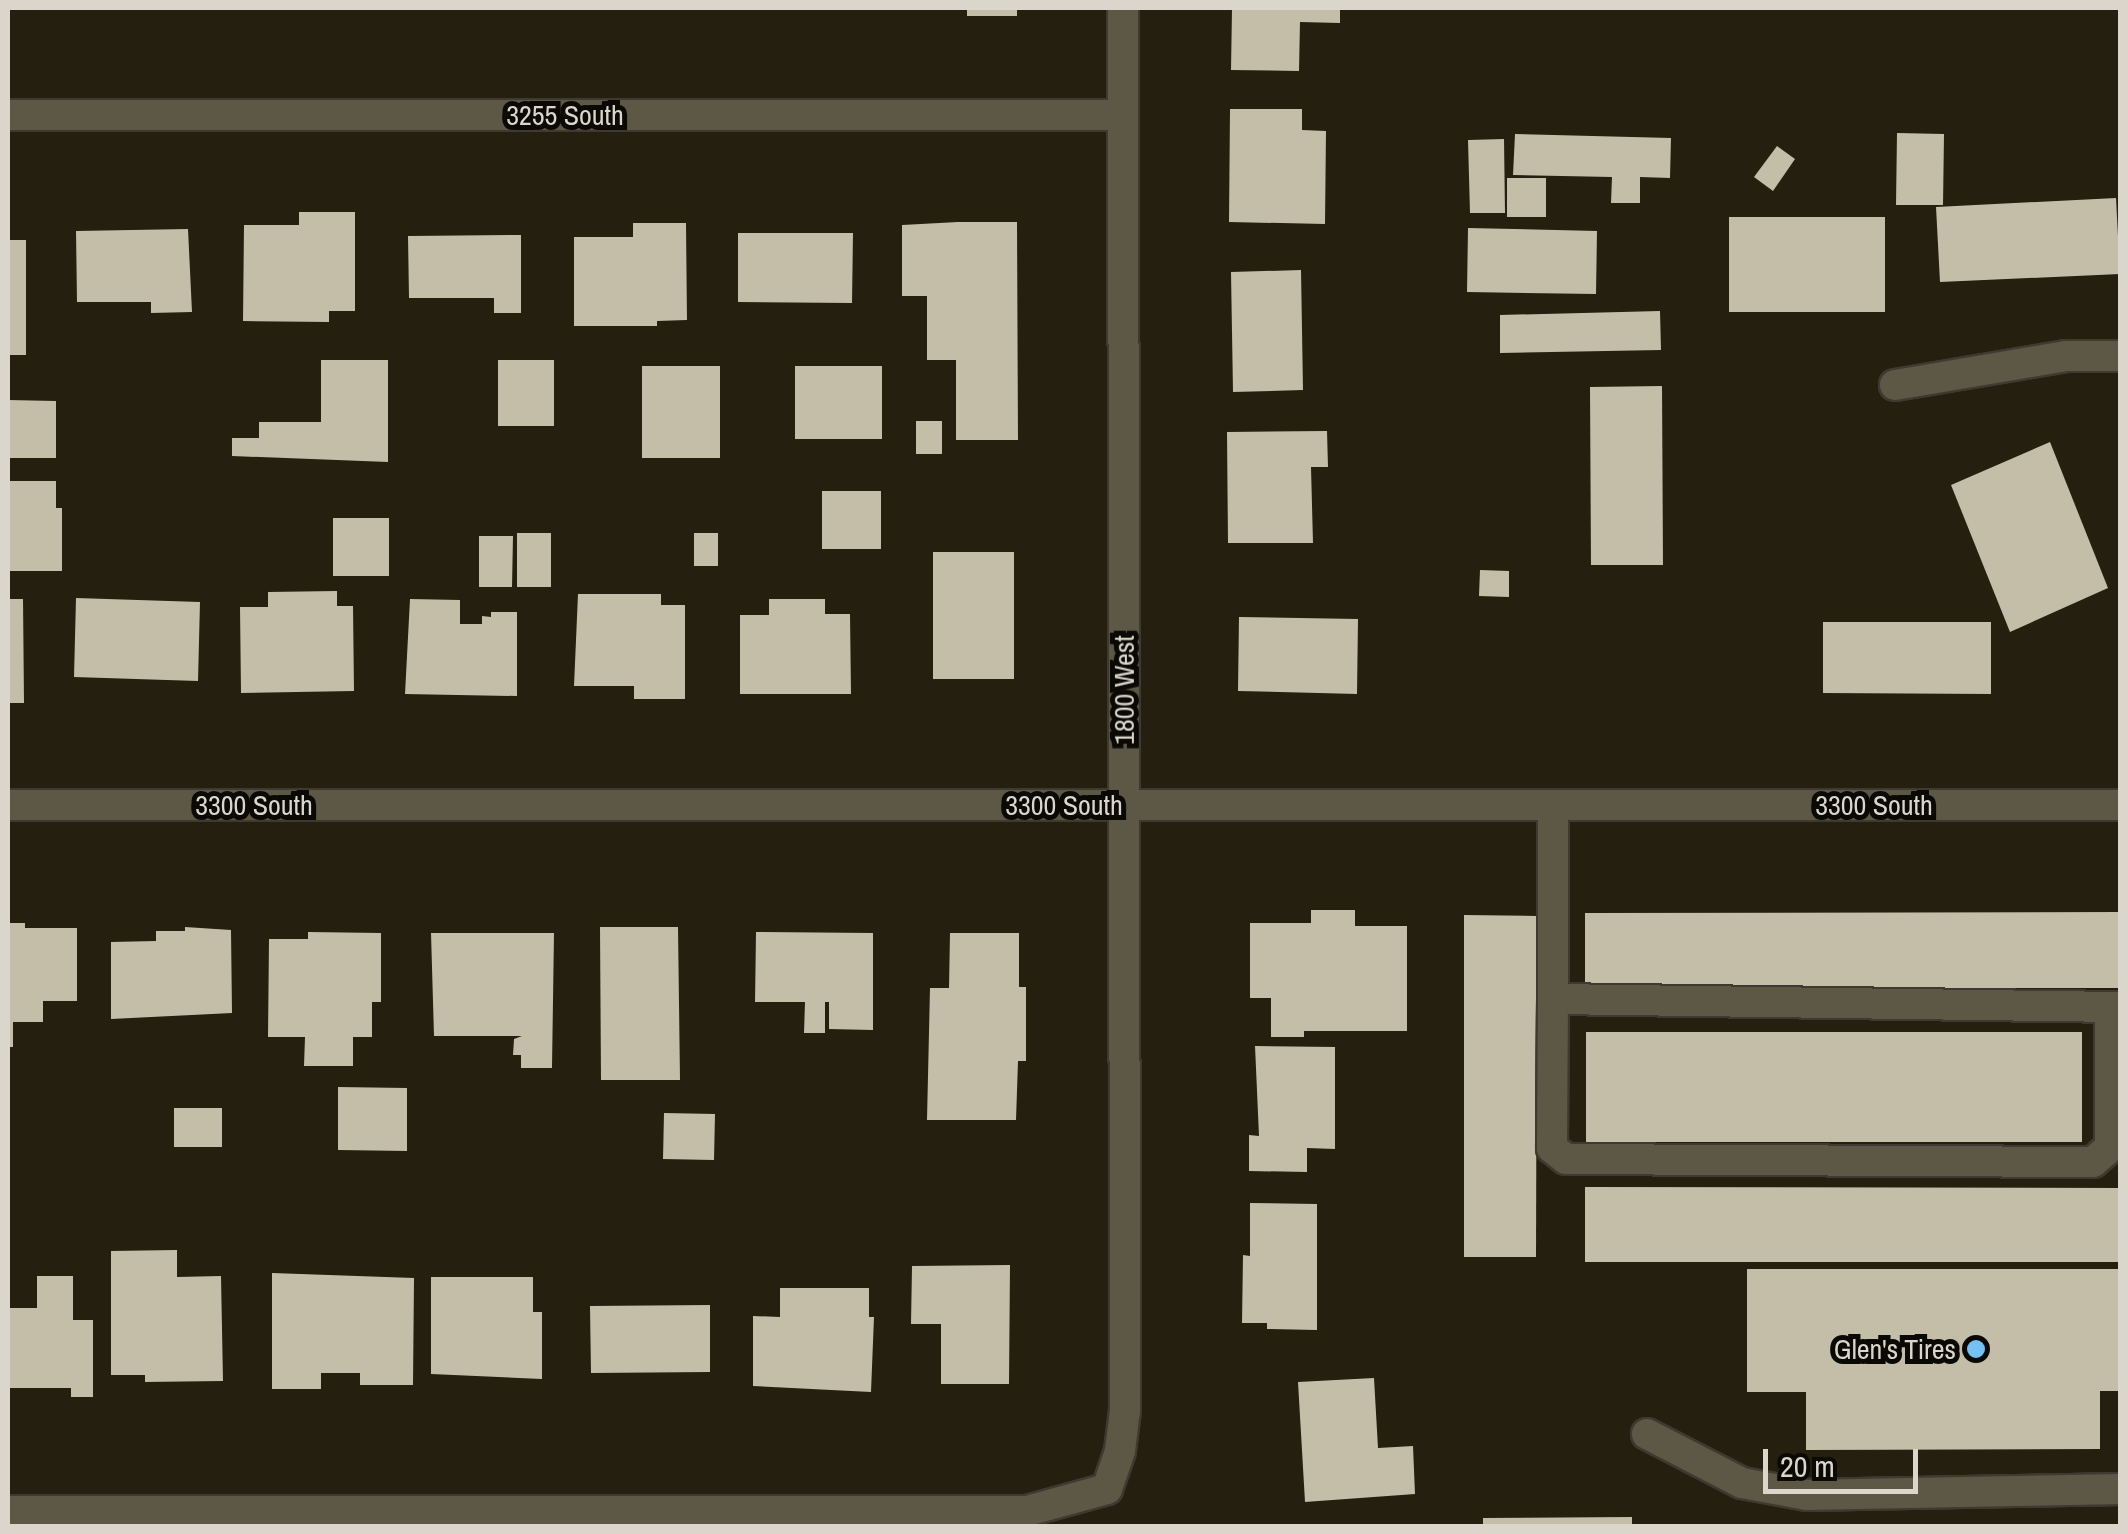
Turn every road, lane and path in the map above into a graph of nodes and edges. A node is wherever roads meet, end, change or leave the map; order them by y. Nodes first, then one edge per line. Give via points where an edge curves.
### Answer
1 (1123, 8) edge
2 (8, 114) edge
3 (1123, 116) junction
4 (2120, 356) edge
5 (1895, 385) dead end
6 (8, 805) edge
7 (1124, 806) junction
8 (1553, 806) junction
9 (2120, 806) edge
10 (1553, 999) junction
11 (2115, 1006) edge
12 (1648, 1434) dead end
13 (2120, 1489) edge
14 (8, 1511) edge

1 - 3 street, 1800 West
2 - 3 street, 3255 South
3 - 7 street, 1800 West
4 - 5 street via 2066,356
6 - 7 street, 3300 South
7 - 8 street, 3300 South
7 - 14 street, 1800 West via 1125,1412 1107,1490 1027,1511
8 - 9 street, 3300 South
8 - 10 street
10 - 11 street
10 - 11 street via 1552,1148 1566,1158 2094,1162 2110,1146
12 - 13 street via 1742,1482 1807,1496

